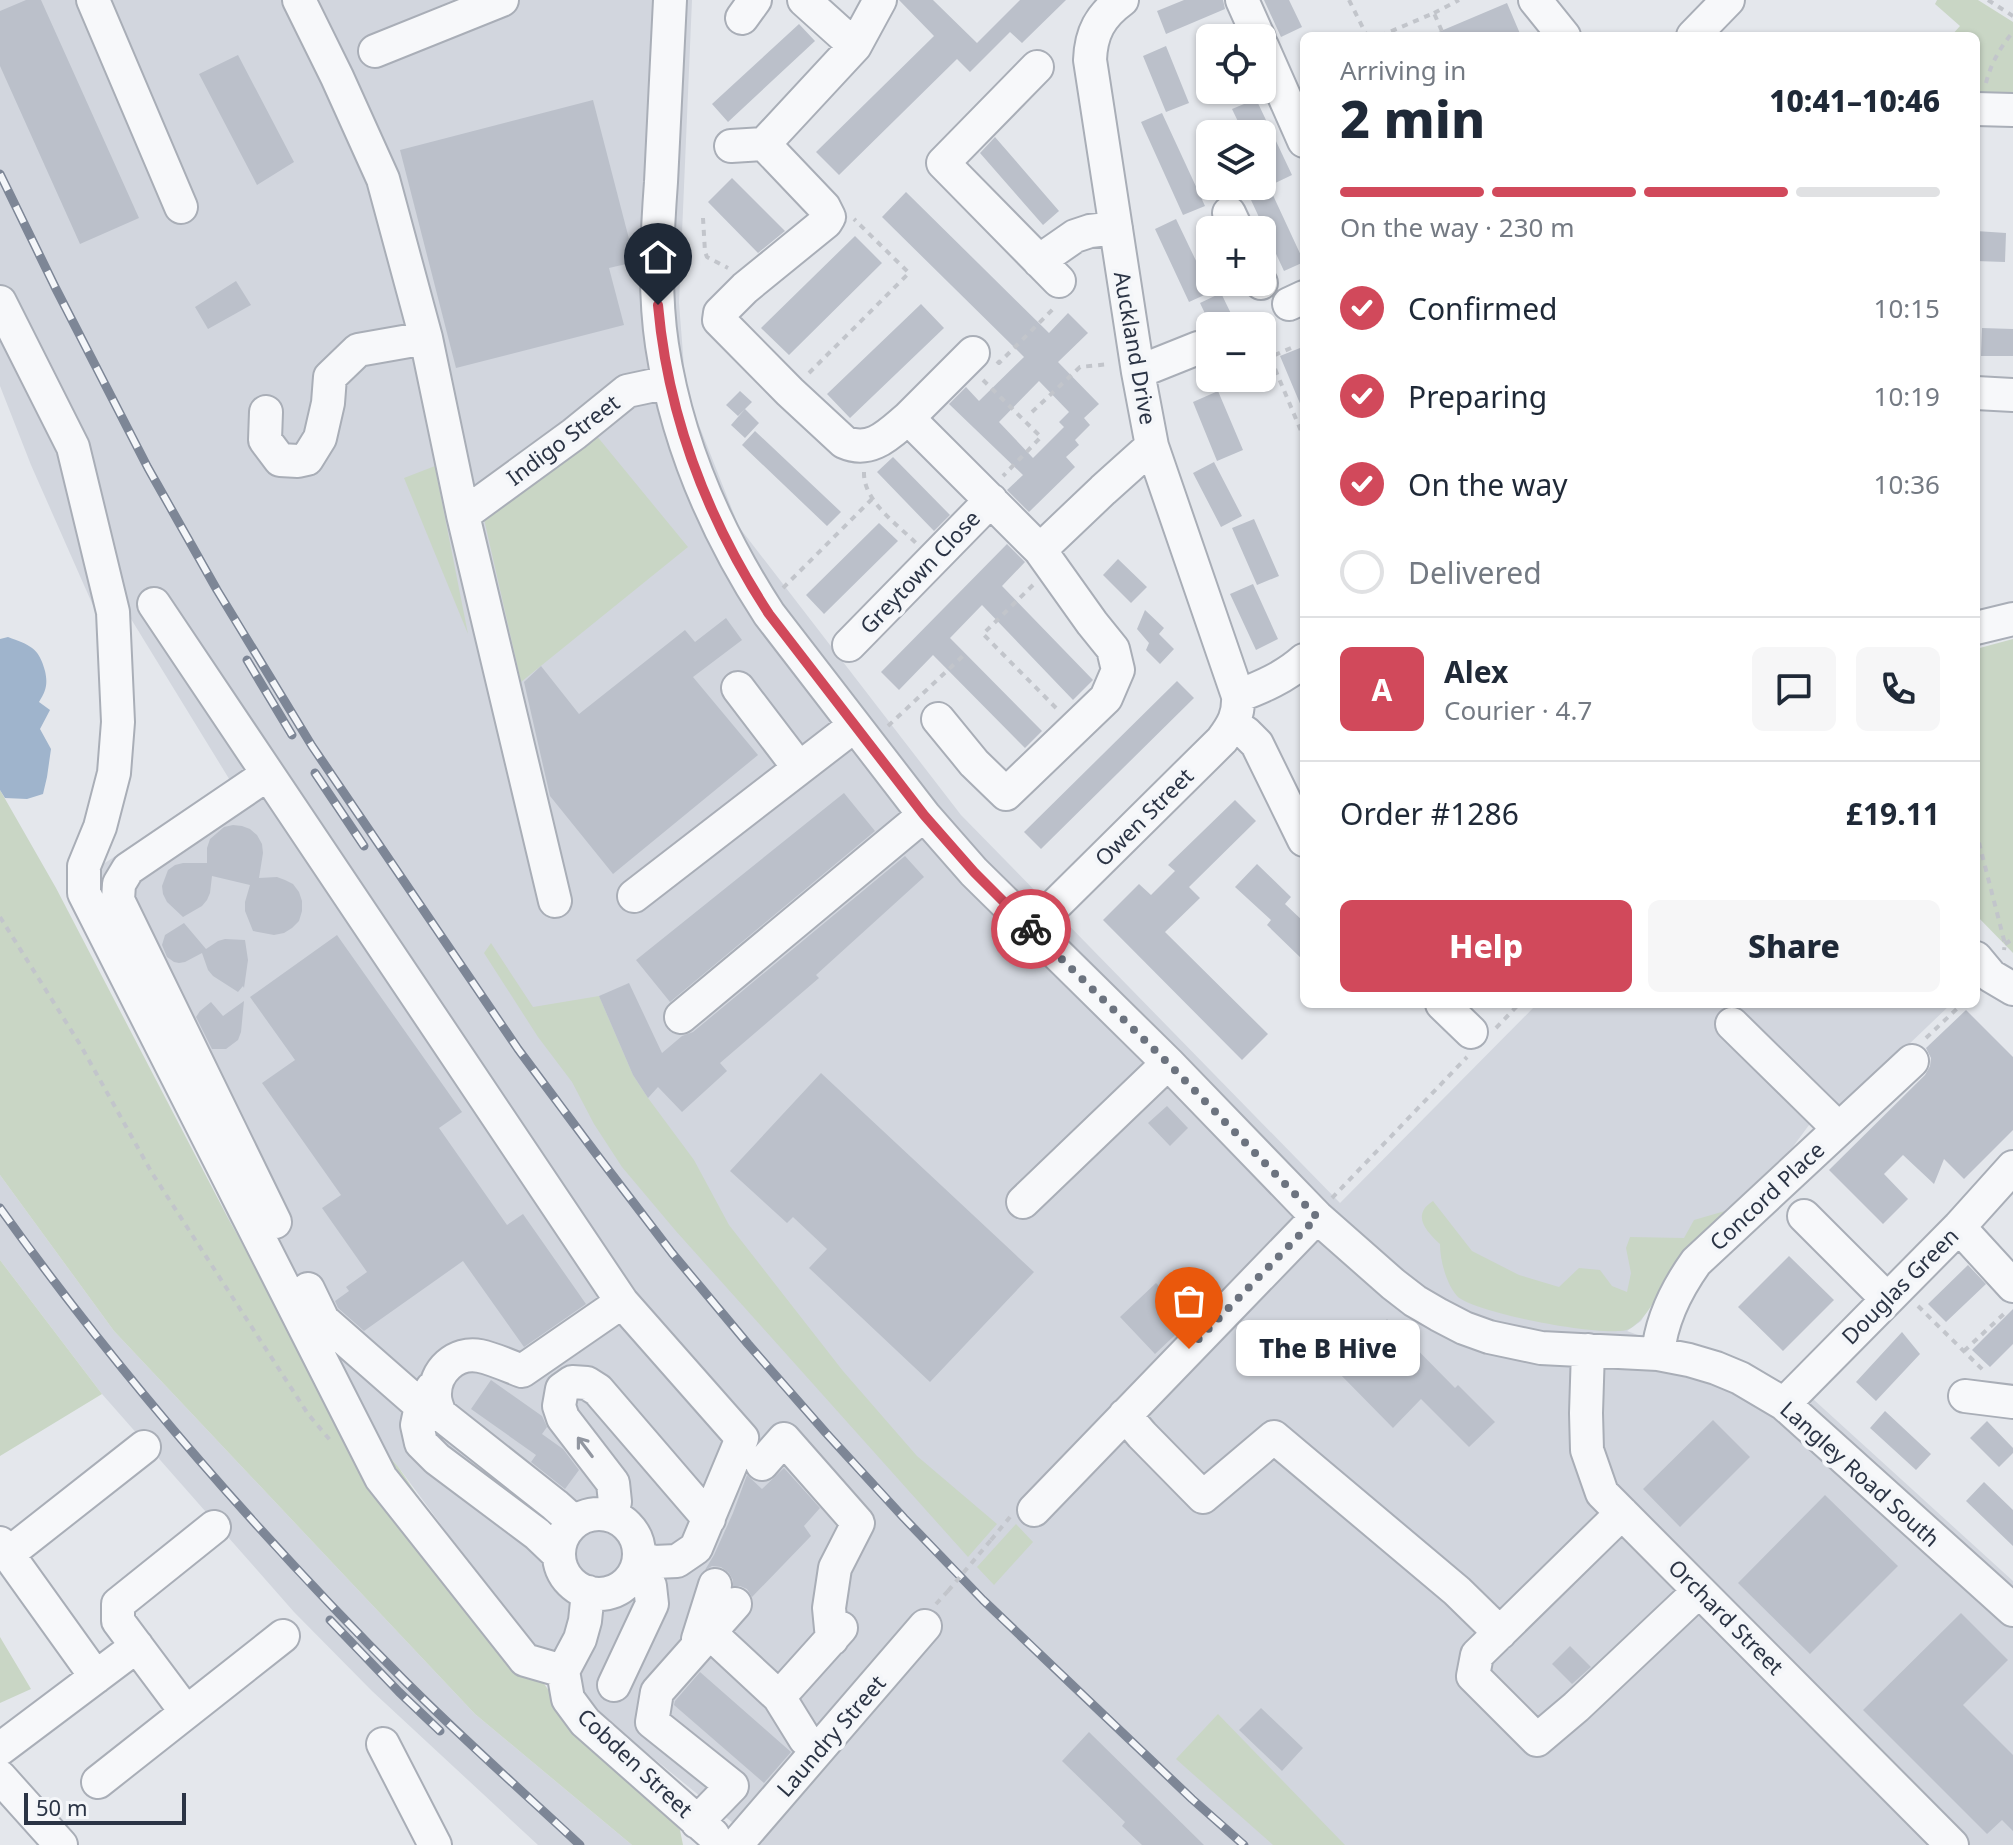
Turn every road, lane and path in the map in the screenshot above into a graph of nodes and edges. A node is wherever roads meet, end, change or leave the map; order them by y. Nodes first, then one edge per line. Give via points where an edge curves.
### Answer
1 (93, 0) edge
2 (299, 0) edge
3 (502, 0) edge
4 (670, 0) edge
5 (804, 0) edge
6 (880, 0) edge
7 (1122, 0) edge
8 (1242, 0) edge
9 (1349, 0) edge
10 (1459, 0) edge
11 (1535, 0) edge
12 (1728, 0) edge
13 (1988, 0) edge
14 (1434, 13) junction
15 (2013, 16) edge
16 (1253, 24) edge
17 (1365, 32) edge
18 (1389, 32) edge
19 (1442, 32) edge
20 (1561, 32) edge
21 (1697, 32) edge
22 (2013, 32) edge
23 (855, 46) junction
24 (375, 51) dead end
25 (1037, 67) dead end
26 (1276, 78) edge
27 (1991, 109) edge
28 (1300, 132) edge
29 (764, 144) junction
30 (731, 146) dead end
31 (181, 207) dead end
32 (703, 218) dead end
33 (854, 219) dead end
34 (1116, 228) junction
35 (1049, 271) junction
36 (750, 284) junction
37 (0, 302) edge
38 (426, 338) junction
39 (1291, 348) dead end
40 (1196, 349) edge
41 (969, 357) junction
42 (1137, 367) junction
43 (669, 382) junction
44 (790, 392) junction
45 (1980, 393) edge
46 (2013, 395) edge
47 (266, 412) dead end
48 (1032, 412) dead end
49 (908, 418) junction
50 (1300, 428) edge
51 (864, 446) junction
52 (1152, 446) junction
53 (988, 497) junction
54 (872, 499) junction
55 (463, 515) junction
56 (1046, 558) junction
57 (933, 559) junction
58 (760, 601) junction
59 (154, 604) dead end
60 (2013, 619) edge
61 (1980, 627) edge
62 (849, 645) dead end
63 (965, 654) dead end
64 (1300, 670) edge
65 (738, 688) dead end
66 (1236, 711) junction
67 (938, 719) dead end
68 (1075, 728) junction
69 (861, 735) junction
70 (799, 768) junction
71 (268, 774) junction
72 (924, 815) junction
73 (1300, 832) edge
74 (1980, 865) edge
75 (634, 896) dead end
76 (555, 901) dead end
77 (0, 917) edge
78 (1031, 929) junction
79 (2013, 939) edge
80 (1990, 951) edge
81 (2013, 989) edge
82 (1446, 1008) edge
83 (1514, 1008) edge
84 (1958, 1008) edge
85 (681, 1017) dead end
86 (1732, 1024) dead end
87 (1478, 1039) junction
88 (1912, 1061) joint
89 (1168, 1063) junction
90 (1839, 1129) junction
91 (2013, 1167) edge
92 (1023, 1202) dead end
93 (1804, 1216) dead end
94 (1317, 1217) junction
95 (1959, 1227) junction
96 (2013, 1286) edge
97 (1893, 1293) junction
98 (622, 1302) junction
99 (2013, 1305) edge
100 (1588, 1350) junction
101 (1964, 1351) junction
102 (1658, 1354) junction
103 (429, 1392) junction
104 (1965, 1396) dead end
105 (2006, 1401) edge
106 (1784, 1404) junction
107 (1125, 1415) junction
108 (335, 1446) dead end
109 (144, 1447) dead end
110 (762, 1464) dead end
111 (1034, 1510) dead end
112 (1622, 1513) junction
113 (610, 1515) junction
114 (709, 1519) junction
115 (574, 1522) junction
116 (214, 1527) dead end
117 (1001, 1529) dead end
118 (4, 1549) edge
119 (559, 1555) junction
120 (639, 1562) junction
121 (1699, 1591) junction
122 (588, 1592) junction
123 (725, 1595) dead end
124 (2013, 1610) edge
125 (930, 1616) joint
126 (1500, 1633) junction
127 (283, 1636) dead end
128 (702, 1641) junction
129 (137, 1646) junction
130 (563, 1671) junction
131 (96, 1677) junction
132 (614, 1685) dead end
133 (779, 1697) junction
134 (186, 1712) junction
135 (805, 1739) dead end
136 (383, 1744) dead end
137 (0, 1749) edge
138 (0, 1777) edge
139 (98, 1782) dead end
140 (697, 1822) junction
141 (61, 1845) edge
142 (435, 1845) edge
143 (725, 1845) edge
144 (736, 1845) edge
145 (1952, 1845) edge

1 - 31 street
2 - 38 street via 383,179
3 - 24 street
4 - 43 street, Langley Road South via 657,265
5 - 23 street
6 - 23 street
7 - 34 street, Auckland Drive via 1103,16 1090,48
8 - 16 street
9 - 17 path
10 - 14 path
11 - 20 street
12 - 21 street
13 - 15 path
14 - 18 path
14 - 19 path
22 - 27 path via 1990,67 1984,91
23 - 29 street
25 - 35 street via 943,163
26 - 28 street
29 - 30 street
29 - 36 street via 829,217
32 - 36 path via 707,257
33 - 44 path via 909,273
34 - 35 street via 1075,236
34 - 42 street, Auckland Drive
35 - 41 path via 1066,296 999,363 989,355
36 - 44 street via 719,320
37 - 130 street via 73,447 113,612 118,722 114,773 84,866 84,893 381,1478 525,1660
38 - 47 street via 358,350 330,377 320,438 307,459 280,460 265,440
38 - 55 street
39 - 50 path via 1270,357
40 - 42 street
41 - 49 street
41 - 53 path via 1041,437
42 - 48 path via 1080,367
42 - 52 street, Auckland Drive
43 - 55 street, Indigo Street via 627,391
43 - 58 street, Langley Road South via 710,509
44 - 51 street via 844,442
45 - 46 street
49 - 51 street via 880,442
49 - 53 street
51 - 54 path via 864,483
52 - 56 street via 1103,490
52 - 66 street, Auckland Drive
53 - 56 street
53 - 57 street, Greytown Close
54 - 57 path
54 - 58 path via 787,585
55 - 76 street
56 - 68 street via 1113,649 1118,670 1106,698
56 - 68 path via 983,634
57 - 62 street, Greytown Close
58 - 69 street, Langley Road South
59 - 71 street
60 - 61 street
63 - 69 path
64 - 66 street via 1261,688
65 - 70 street
66 - 73 street, Auckland Drive
66 - 78 street, Owen Street via 1222,740
67 - 68 street via 1006,794
69 - 70 street
69 - 72 street, Langley Road South
70 - 75 street
71 - 98 street
71 - 103 street via 128,869 118,900 323,1320
72 - 78 street, Langley Road South
72 - 85 street
74 - 80 path
77 - 108 path via 168,1198 308,1414
78 - 89 street, Langley Road South
79 - 80 path
80 - 81 street via 1991,976
82 - 87 street
83 - 87 path
84 - 88 path via 1911,1054
86 - 90 street
87 - 94 path
88 - 90 street, Concord Place
89 - 92 street
89 - 94 street, Langley Road South
90 - 102 street, Concord Place via 1696,1262 1672,1301
91 - 95 street, Douglas Green
93 - 97 street
94 - 100 street, Langley Road South via 1404,1292 1464,1328 1541,1348
94 - 107 street
95 - 96 street
95 - 97 street, Douglas Green
97 - 101 path
97 - 106 street, Douglas Green
98 - 103 street via 522,1371 479,1356 459,1356
98 - 114 street via 742,1438
99 - 101 path
100 - 102 street, Langley Road South
100 - 112 street, Orchard Street via 1587,1450 1602,1493
101 - 105 path via 2001,1388
102 - 106 street, Langley Road South via 1716,1368
103 - 115 street via 440,1414
103 - 119 street via 417,1425 421,1443
104 - 105 street
106 - 124 street, Langley Road South
107 - 111 street
107 - 126 street via 1203,1497 1274,1437
109 - 118 street
110 - 133 street via 784,1439 858,1523 835,1568 829,1608 837,1634
112 - 121 street, Orchard Street
112 - 126 street
113 -> 114 street via 613,1483 559,1406 562,1389 572,1382 598,1390
113 - 115 street via 597,1513
113 - 120 street via 633,1530
114 - 120 street via 696,1548 685,1557
115 - 119 street via 560,1543
116 - 129 street via 118,1604 118,1621
117 - 125 path, bridge
118 - 131 street
119 - 122 street via 567,1578
120 - 122 street via 627,1583 615,1591
120 - 132 street via 652,1604
121 - 126 street via 1537,1740 1473,1676 1477,1655
121 - 145 street, Orchard Street
122 - 130 street via 580,1639
123 - 128 street
125 - 144 street, Laundry Street
127 - 134 street
128 - 133 street
128 - 140 street via 657,1692 652,1722 732,1786
129 - 131 street
129 - 134 street
130 - 140 street, Cobden Street via 568,1699 585,1722
131 - 137 street
133 - 135 street
134 - 139 street
136 - 142 street
138 - 141 street
140 - 143 street, Cobden Street

